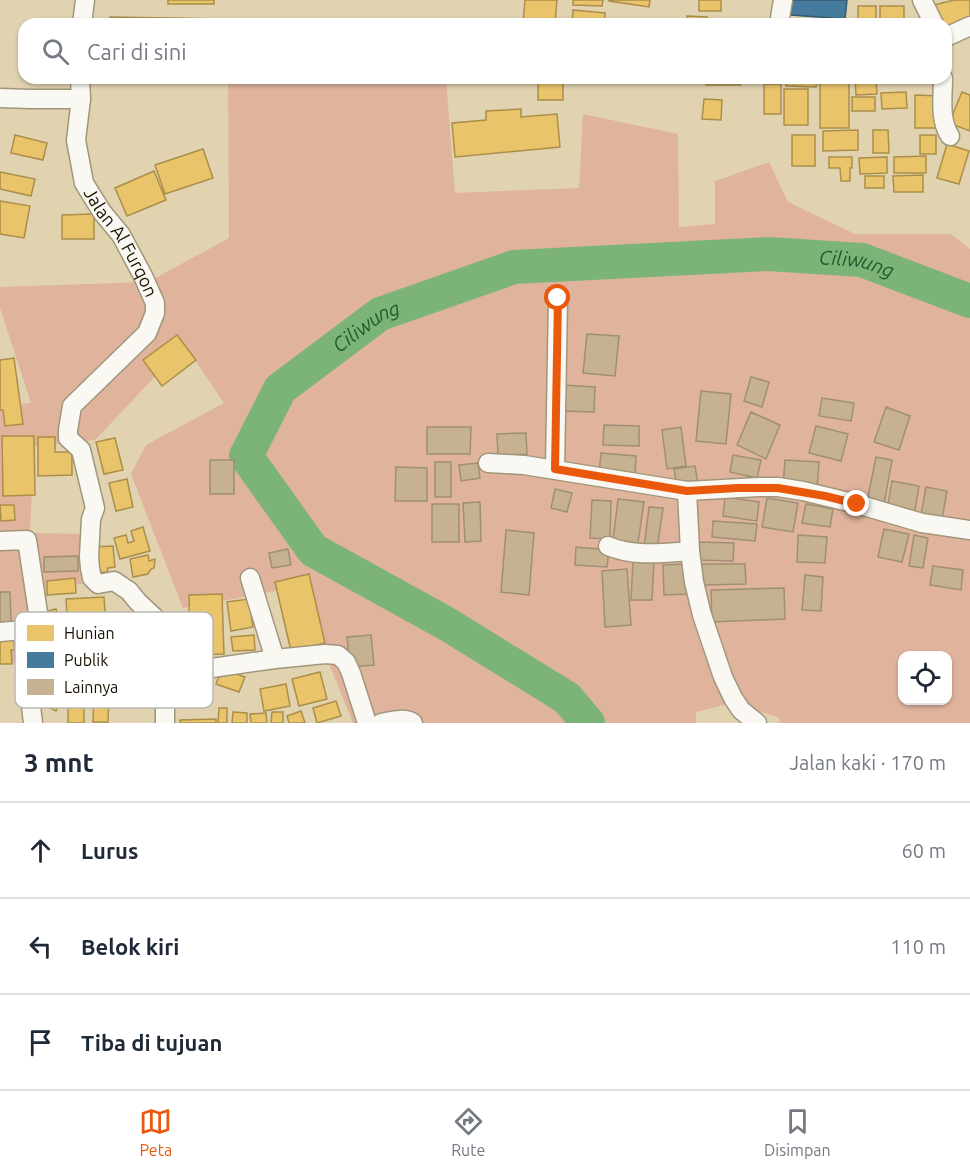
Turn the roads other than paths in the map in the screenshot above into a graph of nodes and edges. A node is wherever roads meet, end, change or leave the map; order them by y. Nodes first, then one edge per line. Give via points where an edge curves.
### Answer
1 (85, 0) edge
2 (783, 0) edge
3 (922, 0) edge
4 (83, 18) edge
5 (780, 18) edge
6 (931, 18) edge
7 (970, 26) edge
8 (952, 34) edge
9 (80, 84) edge
10 (943, 84) edge
11 (0, 98) edge
12 (81, 99) junction
13 (950, 135) dead end
14 (558, 298) dead end
15 (488, 463) dead end
16 (555, 469) junction
17 (687, 491) junction
18 (970, 530) edge
19 (0, 541) edge
20 (608, 546) dead end
21 (690, 552) junction
22 (250, 579) dead end
23 (38, 612) edge
24 (149, 612) edge
25 (15, 631) edge
26 (0, 632) edge
27 (275, 659) junction
28 (213, 668) edge
29 (31, 708) edge
30 (33, 723) edge
31 (367, 723) edge
32 (381, 723) edge
33 (413, 723) edge
34 (757, 723) edge

1 - 4 street
2 - 5 street
3 - 6 street
7 - 8 street
9 - 12 street, Jalan Al Furqon
10 - 13 street via 944,123
11 - 12 street
12 - 24 street, Jalan Al Furqon via 76,140 84,183 121,235 155,303 155,313 147,333 72,406 69,438 81,450 96,508 89,543 92,578 98,584 114,581
14 - 16 street
15 - 16 street
16 - 17 street
17 - 18 street via 786,489 922,523
17 - 21 street
19 - 23 street via 27,540
20 - 21 street via 650,553
21 - 34 street via 702,615 723,677 732,698
22 - 27 street
25 - 26 street
27 - 28 street
27 - 31 street via 333,654 342,658 351,673
29 - 30 street
32 - 33 street via 404,719

